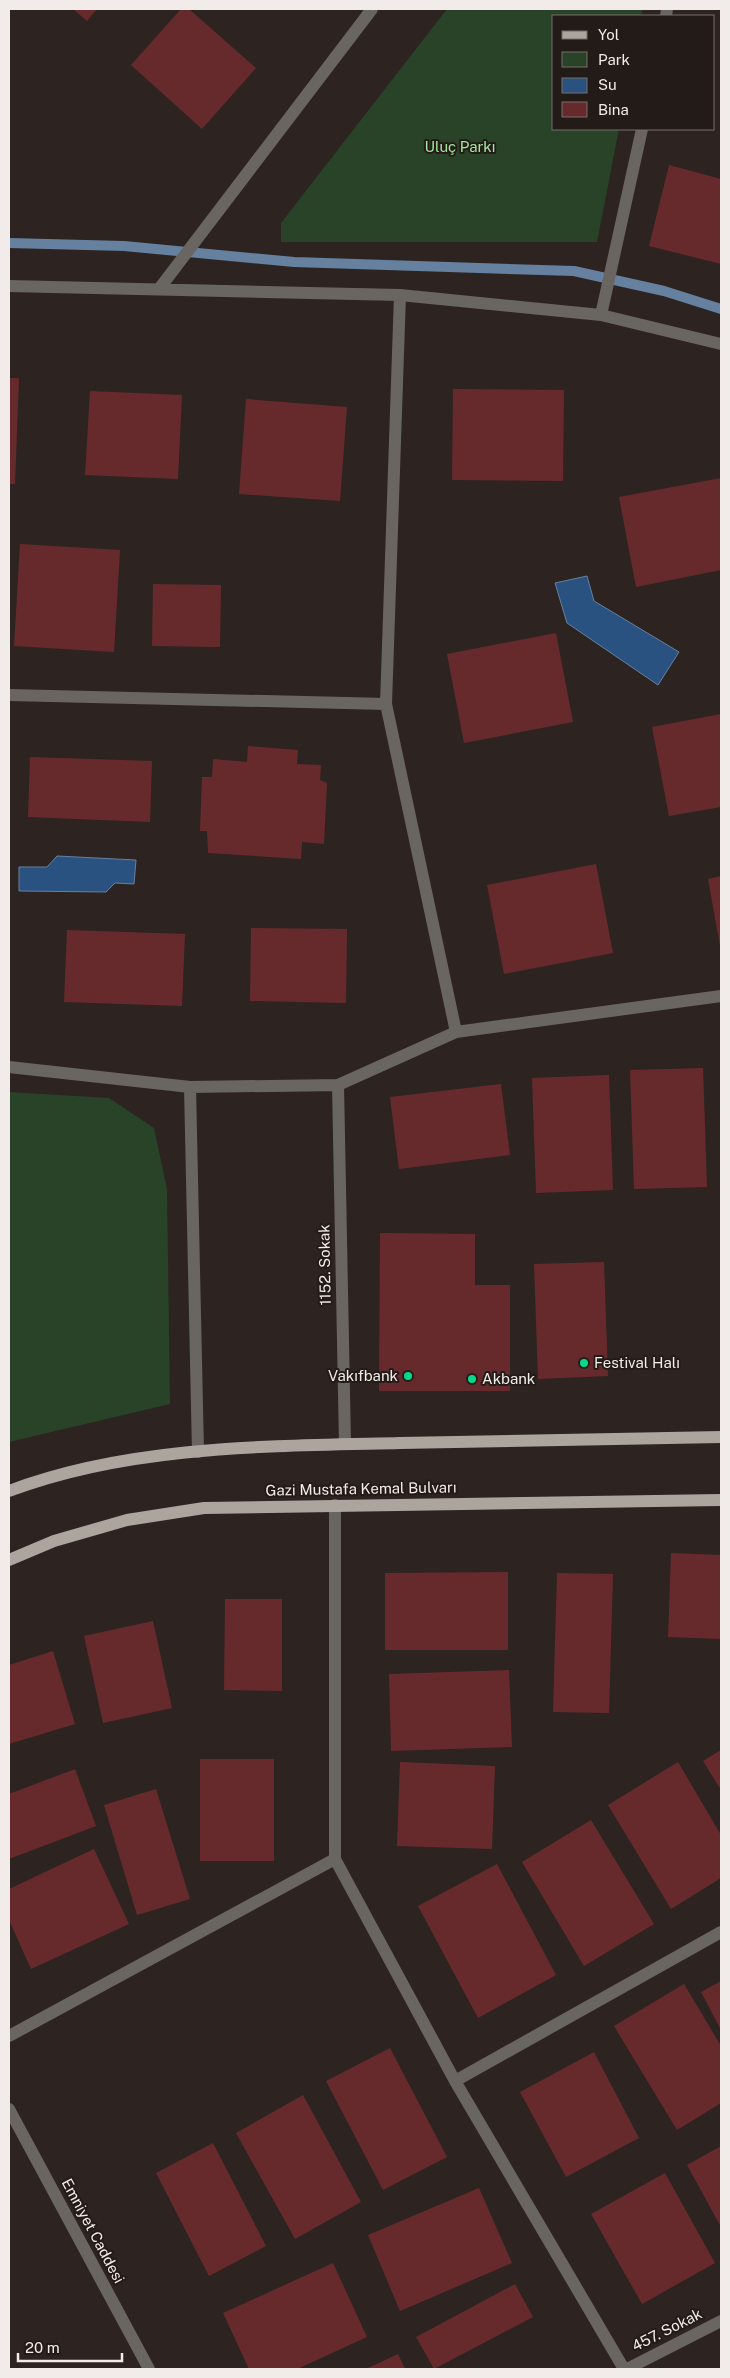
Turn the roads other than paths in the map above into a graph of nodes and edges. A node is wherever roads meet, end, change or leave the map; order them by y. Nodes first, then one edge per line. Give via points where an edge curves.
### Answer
1 (370, 10) edge
2 (642, 130) edge
3 (9, 286) edge
4 (159, 289) junction
5 (400, 295) junction
6 (601, 315) junction
7 (721, 344) edge
8 (9, 695) edge
9 (386, 704) junction
10 (721, 996) edge
11 (456, 1032) junction
12 (9, 1068) edge
13 (338, 1085) junction
14 (190, 1087) junction
15 (721, 1437) edge
16 (344, 1444) junction
17 (198, 1452) junction
18 (9, 1491) edge
19 (721, 1500) edge
20 (335, 1505) junction
21 (9, 1560) edge
22 (335, 1859) junction
23 (721, 1932) edge
24 (9, 2036) edge
25 (455, 2081) junction
26 (9, 2109) edge
27 (721, 2320) edge
28 (149, 2369) edge
29 (626, 2369) edge

1 - 4 street
2 - 6 street
3 - 4 street
4 - 5 street
5 - 6 street
5 - 9 street
6 - 7 street
8 - 9 street
9 - 11 street
10 - 11 street
11 - 13 street
12 - 14 street
13 - 14 street
13 - 16 street, 1152. Sokak
14 - 17 street
15 - 16 main road
16 - 17 main road
17 - 18 main road via 115,1462 36,1481
19 - 20 main road, Gazi Mustafa Kemal Bulvarı
20 - 21 main road, Gazi Mustafa Kemal Bulvarı via 204,1508 127,1520 54,1542
20 - 22 street
22 - 24 street
22 - 25 street
23 - 25 street
25 - 29 street
26 - 28 street, Emniyet Caddesi
27 - 29 street, 457. Sokak

